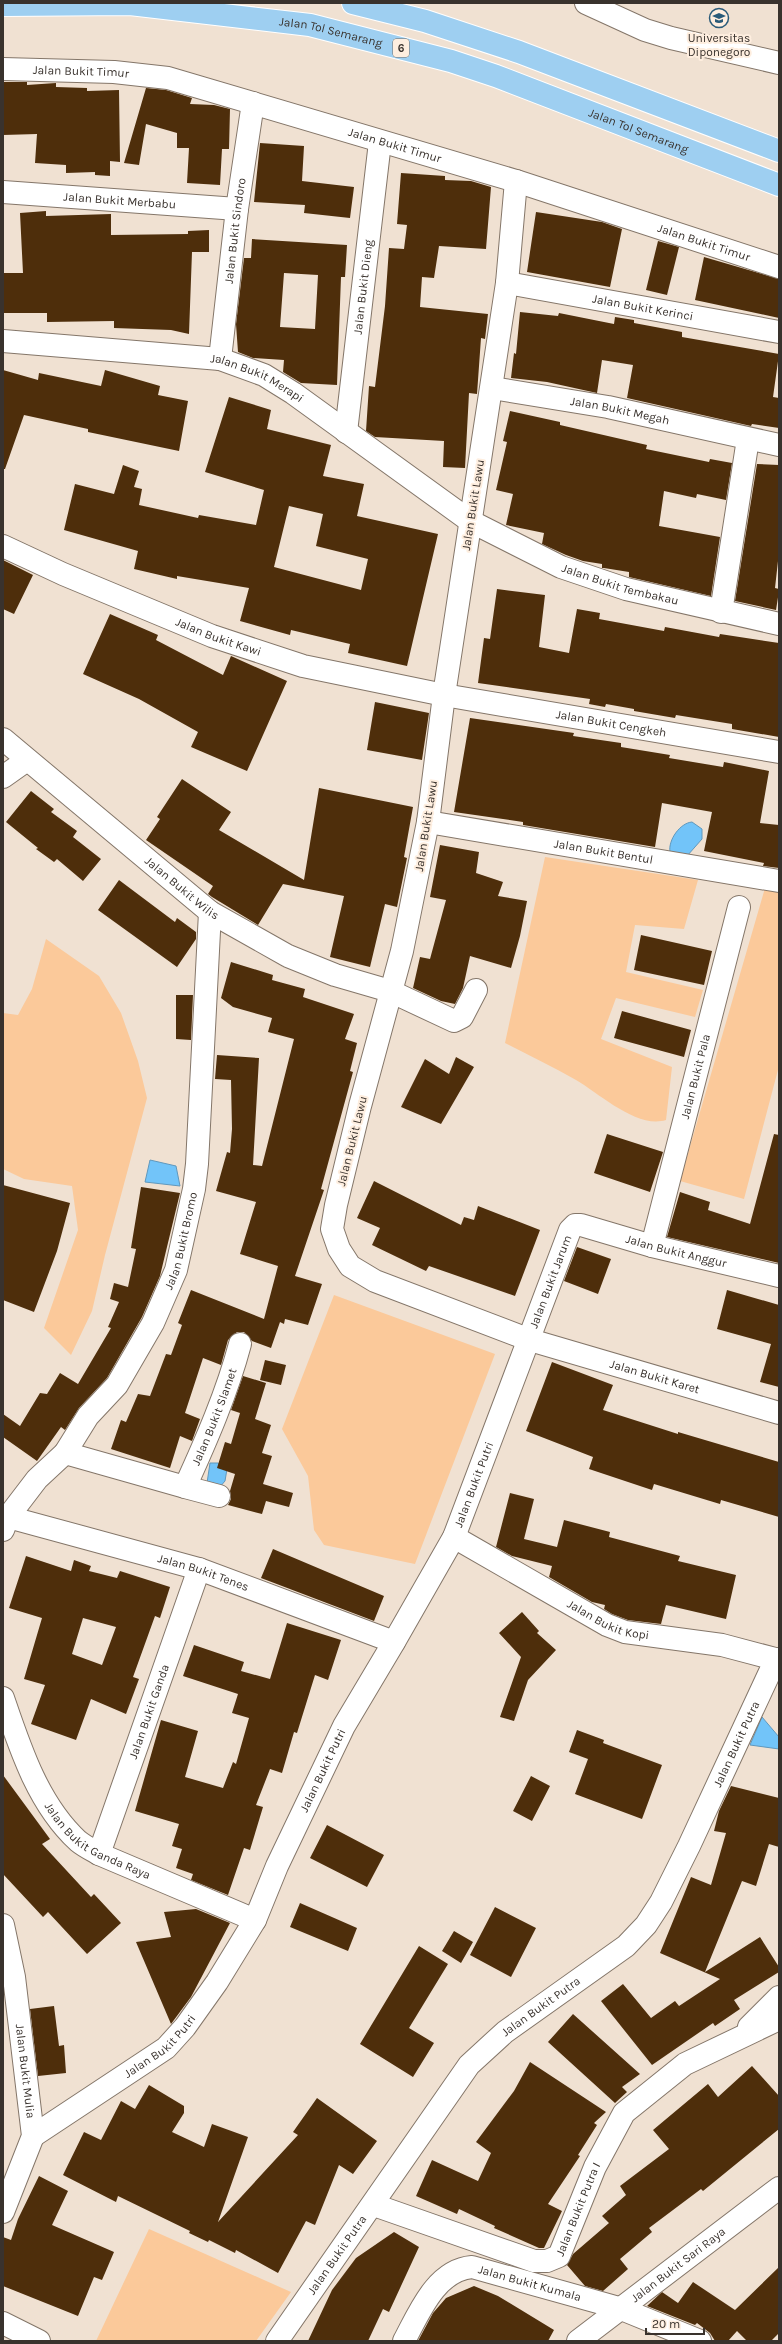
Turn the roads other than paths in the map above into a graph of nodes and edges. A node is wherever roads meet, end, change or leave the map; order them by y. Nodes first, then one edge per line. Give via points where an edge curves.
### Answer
1 (353, 3) edge
2 (586, 3) edge
3 (3, 5) edge
4 (779, 63) edge
5 (3, 69) edge
6 (253, 103) junction
7 (380, 142) junction
8 (779, 151) edge
9 (516, 181) junction
10 (779, 185) edge
11 (3, 192) edge
12 (236, 209) junction
13 (779, 267) edge
14 (507, 283) junction
15 (779, 332) edge
16 (3, 341) edge
17 (220, 359) junction
18 (492, 388) junction
19 (346, 432) junction
20 (748, 439) junction
21 (779, 445) edge
22 (470, 521) junction
23 (3, 546) edge
24 (721, 612) junction
25 (779, 624) edge
26 (444, 695) junction
27 (3, 739) edge
28 (779, 752) edge
29 (27, 760) junction
30 (3, 777) edge
31 (428, 822) junction
32 (779, 881) edge
33 (739, 907) dead end
34 (210, 912) junction
35 (476, 990) dead end
36 (390, 991) junction
37 (575, 1225) joint
38 (652, 1246) junction
39 (779, 1276) edge
40 (530, 1340) junction
41 (240, 1344) dead end
42 (779, 1413) edge
43 (65, 1453) junction
44 (185, 1487) junction
45 (219, 1496) dead end
46 (5, 1523) edge
47 (454, 1537) junction
48 (199, 1569) junction
49 (394, 1642) junction
50 (778, 1659) edge
51 (3, 1698) edge
52 (99, 1854) junction
53 (255, 1920) junction
54 (3, 1925) edge
55 (779, 1997) edge
56 (779, 2019) edge
57 (740, 2037) junction
58 (34, 2136) junction
59 (779, 2188) edge
60 (374, 2205) junction
61 (3, 2212) edge
62 (619, 2308) junction
63 (3, 2324) edge
64 (39, 2341) edge
65 (277, 2341) edge
66 (404, 2341) edge
67 (578, 2341) edge
68 (700, 2341) edge

1 - 8 highway via 425,21 518,52
2 - 4 street via 645,30
3 - 10 highway, Jalan Tol Semarang / 6 via 130,4 310,25 451,61 496,76
5 - 6 street, Jalan Bukit Timur via 114,72 168,78
6 - 7 street, Jalan Bukit Timur
6 - 12 street, Jalan Bukit Sindoro
7 - 9 street, Jalan Bukit Timur
7 - 19 street, Jalan Bukit Dieng
9 - 13 street, Jalan Bukit Timur
9 - 14 street, Jalan Bukit Lawu
11 - 12 street, Jalan Bukit Merbabu
12 - 17 street, Jalan Bukit Sindoro
14 - 15 street, Jalan Bukit Kerinci
14 - 18 street, Jalan Bukit Lawu
16 - 17 street, Jalan Bukit Merapi
17 - 19 street, Jalan Bukit Merapi via 264,375
18 - 20 street, Jalan Bukit Megah via 608,407
18 - 22 street, Jalan Bukit Lawu
19 - 22 street, Jalan Bukit Merapi
20 - 21 street, Jalan Bukit Megah
20 - 24 street
22 - 24 street, Jalan Bukit Tembakau via 561,567 626,589
22 - 26 street, Jalan Bukit Lawu
23 - 26 street, Jalan Bukit Kawi via 63,574 219,638 303,666
24 - 25 street, Jalan Bukit Tembakau
26 - 28 street, Jalan Bukit Cengkeh
26 - 31 street, Jalan Bukit Lawu
27 - 29 street, Jalan Bukit Wilis
29 - 30 street
29 - 34 street, Jalan Bukit Wilis via 64,788
31 - 32 street, Jalan Bukit Bentul
31 - 36 street, Jalan Bukit Lawu via 402,951
33 - 38 street, Jalan Bukit Pala
34 - 36 street, Jalan Bukit Wilis via 288,956 335,975
34 - 43 street, Jalan Bukit Bromo via 197,1164 176,1270 153,1323 117,1385 88,1416
35 - 36 street via 462,1017 454,1021
36 - 40 street, Jalan Bukit Lawu via 336,1205 332,1229 339,1249 350,1266 375,1281
37 - 38 street, Jalan Bukit Anggur
37 - 40 street, Jalan Bukit Jarum via 570,1230
38 - 39 street, Jalan Bukit Anggur
40 - 42 street, Jalan Bukit Karet
40 - 47 street, Jalan Bukit Putri
41 - 44 street, Jalan Bukit Slamet via 212,1425
43 - 44 street
43 - 46 street, Jalan Bukit Bromo via 37,1479
44 - 45 street
46 - 48 street, Jalan Bukit Tenes
47 - 49 street, Jalan Bukit Putri
47 - 50 street, Jalan Bukit Kopi via 600,1621 625,1632 722,1645
48 - 49 street, Jalan Bukit Tenes
48 - 52 street, Jalan Bukit Ganda
49 - 53 street, Jalan Bukit Putri via 344,1726 277,1866
50 - 60 street, Jalan Bukit Putra via 661,1902 646,1926 626,1946 505,2032 469,2066
51 - 52 street, Jalan Bukit Ganda Raya via 35,1780 59,1820 79,1842
52 - 53 street, Jalan Bukit Ganda Raya
53 - 58 street, Jalan Bukit Putri via 217,1982 185,2027 166,2048
54 - 58 street, Jalan Bukit Mulia via 14,1977
55 - 57 street, Jalan Bukit Putra I
56 - 57 street, Jalan Bukit Putra I
57 - 60 street, Jalan Bukit Putra I via 685,2064 624,2113 595,2167 559,2256 547,2261 534,2261
58 - 61 street, Jalan Bukit Mulia
59 - 62 street, Jalan Bukit Sari Raya
60 - 65 street, Jalan Bukit Putra
62 - 66 street, Jalan Bukit Kumala via 472,2267 462,2268 441,2282
62 - 67 street, Jalan Bukit Sari Raya
62 - 68 street, Jalan Bukit Kumala
63 - 64 street

